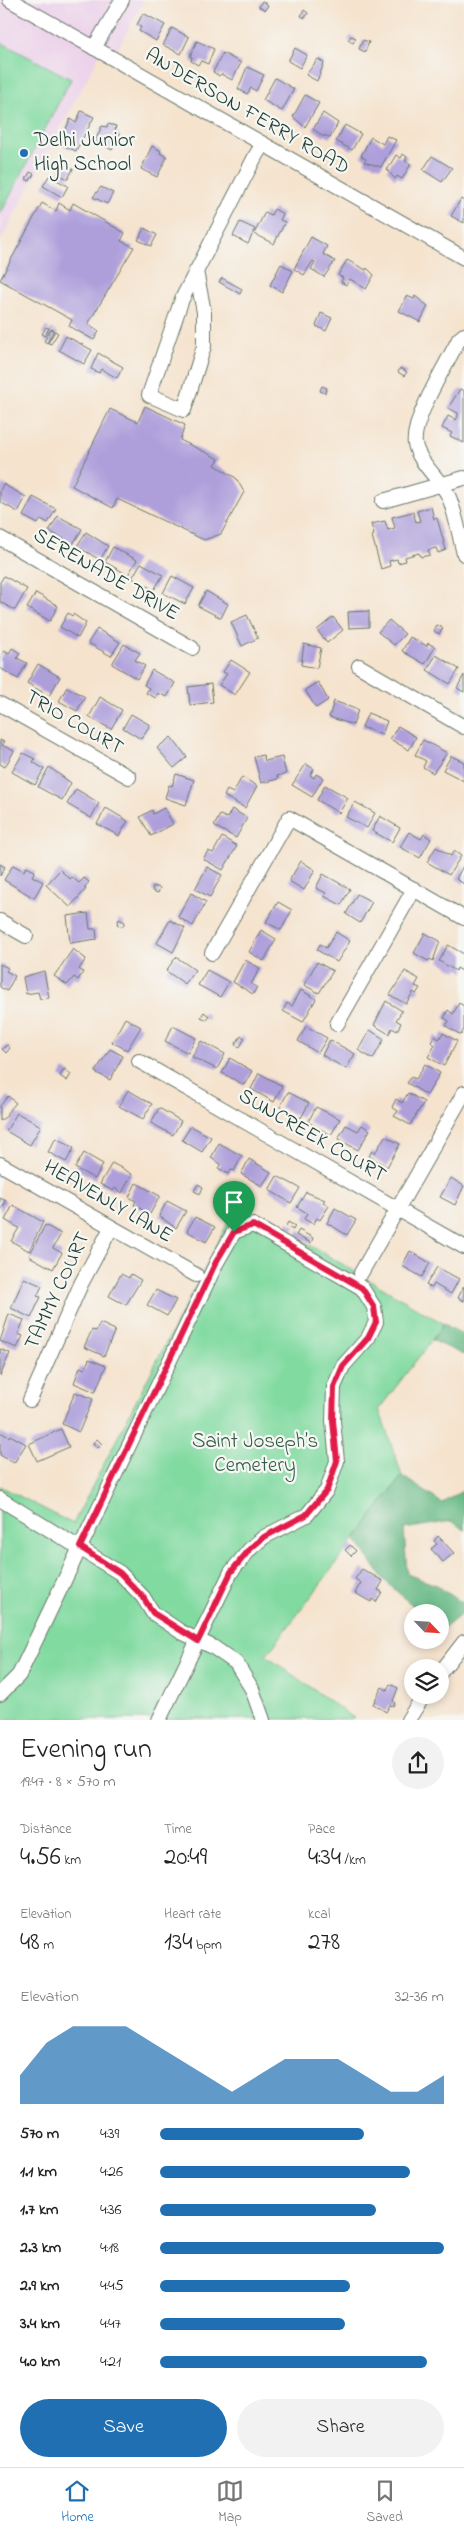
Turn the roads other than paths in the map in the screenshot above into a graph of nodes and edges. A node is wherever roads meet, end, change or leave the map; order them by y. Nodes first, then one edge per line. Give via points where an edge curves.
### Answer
1 (122, 0) edge
2 (19, 2) edge
3 (94, 48) junction
4 (263, 144) junction
5 (464, 258) edge
6 (196, 271) junction
7 (464, 336) edge
8 (464, 478) edge
9 (441, 484) junction
10 (383, 501) dead end
11 (0, 538) edge
12 (464, 554) edge
13 (192, 648) dead end
14 (359, 666) dead end
15 (0, 704) edge
16 (464, 726) edge
17 (129, 777) dead end
18 (414, 889) junction
19 (464, 918) edge
20 (0, 921) edge
21 (26, 936) dead end
22 (212, 953) dead end
23 (337, 1024) dead end
24 (139, 1061) dead end
25 (464, 1093) edge
26 (0, 1164) edge
27 (398, 1209) junction
28 (111, 1228) junction
29 (464, 1246) edge
30 (361, 1274) dead end
31 (196, 1275) dead end
32 (30, 1400) dead end
33 (0, 1499) edge
34 (80, 1547) junction
35 (198, 1641) junction
36 (464, 1642) edge
37 (449, 1661) edge
38 (0, 1694) edge
39 (418, 1704) edge
40 (159, 1720) edge
41 (262, 1720) edge
42 (408, 1720) edge

1 - 3 street
2 - 3 street, ANDERSON FERRY ROAD
3 - 4 street, ANDERSON FERRY ROAD
4 - 5 street, ANDERSON FERRY ROAD
4 - 6 street
6 - 6 street via 182,299 149,395 184,410 204,346 204,312
7 - 9 street via 459,339 415,433 420,455
8 - 9 street
9 - 10 street
9 - 12 street via 451,504
11 - 13 street, SERENADE DRIVE
14 - 16 street
15 - 17 street, TRIO COURT
18 - 19 street
18 - 22 street via 289,818
18 - 23 street
20 - 21 street
24 - 27 street, SUNCREEK COURT
25 - 27 street
26 - 28 street, HEAVENLY LANE
27 - 29 street, SUNCREEK COURT
27 - 30 street
28 - 31 street, HEAVENLY LANE
28 - 32 street, TAMMY COURT via 81,1284
33 - 34 street
34 - 35 street via 120,1573 153,1613
34 - 35 street via 216,1262 234,1232 253,1225 362,1288 374,1307 376,1322 368,1338 343,1366 334,1387 337,1461 327,1490 306,1515 264,1537 250,1549 231,1572
34 - 38 street via 19,1674
35 - 40 street
35 - 41 street via 236,1663 252,1689
36 - 37 street
39 - 42 street

